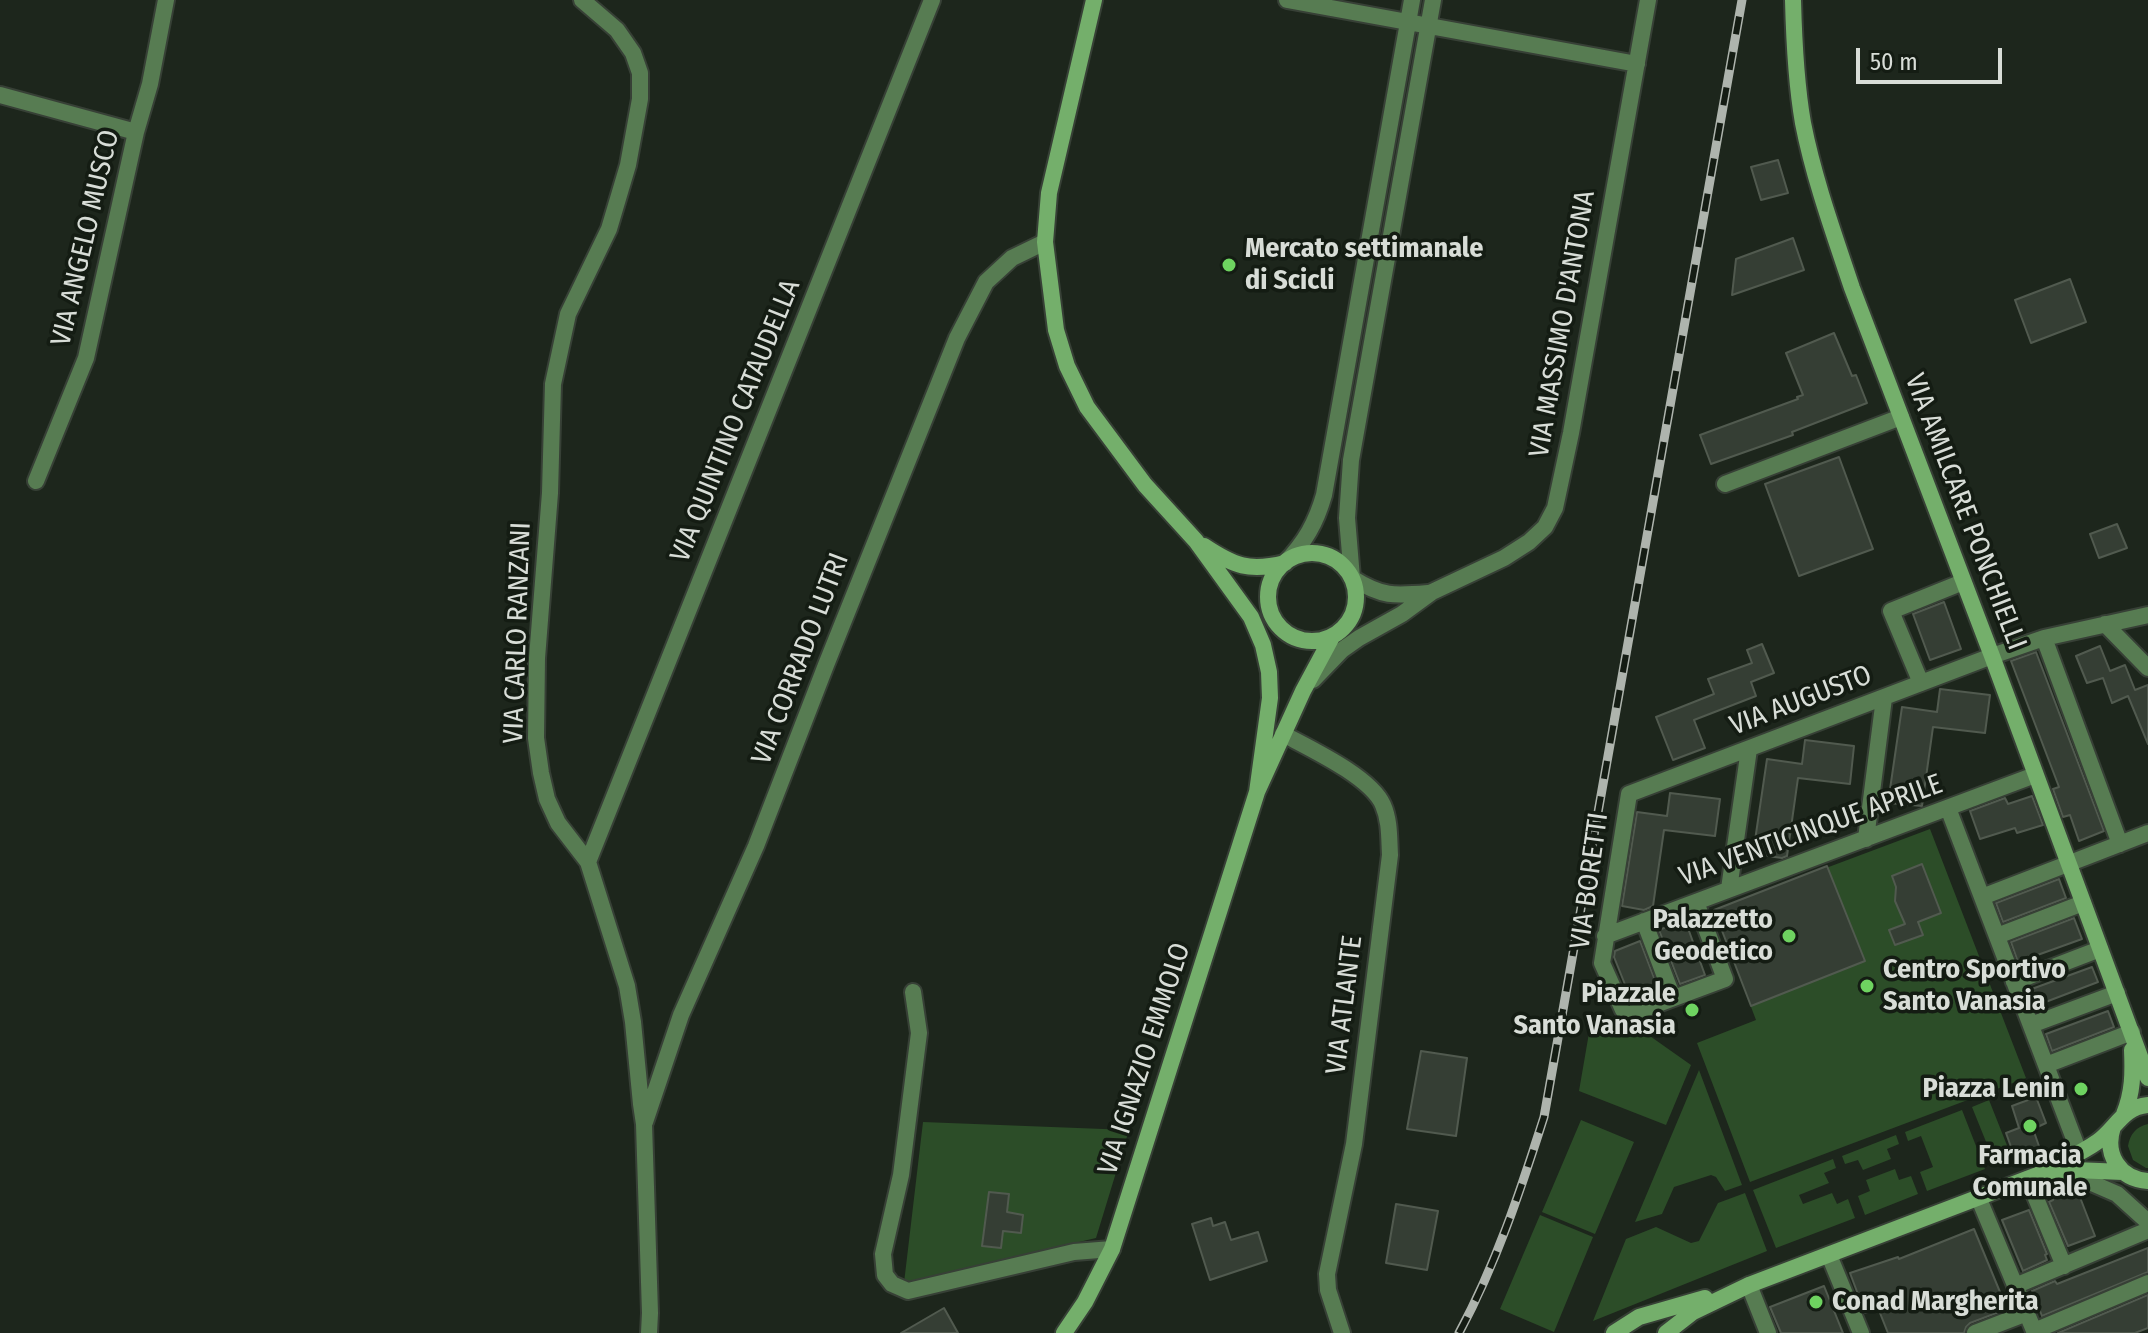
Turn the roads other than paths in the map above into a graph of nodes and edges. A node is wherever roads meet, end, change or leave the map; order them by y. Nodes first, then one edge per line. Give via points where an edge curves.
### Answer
1 (166, 0) edge
2 (582, 0) edge
3 (932, 0) edge
4 (1094, 0) edge
5 (1287, 0) edge
6 (1412, 0) edge
7 (1433, 0) edge
8 (1648, 0) edge
9 (1793, 0) edge
10 (1407, 22) junction
11 (1429, 26) junction
12 (1637, 64) junction
13 (0, 95) edge
14 (136, 132) junction
15 (1045, 242) junction
16 (1901, 417) junction
17 (36, 481) dead end
18 (1725, 484) dead end
19 (1196, 541) junction
20 (1285, 563) junction
21 (1352, 578) junction
22 (1963, 582) junction
23 (1432, 592) junction
24 (1270, 611) junction
25 (2148, 615) edge
26 (1251, 617) junction
27 (2105, 624) junction
28 (1269, 630) junction
29 (1369, 633) junction
30 (1291, 636) junction
31 (1332, 637) junction
32 (2044, 638) junction
33 (1992, 656) junction
34 (2148, 668) edge
35 (1269, 672) junction
36 (1921, 683) junction
37 (1303, 691) junction
38 (1884, 698) junction
39 (1283, 734) junction
40 (1749, 749) junction
41 (2035, 775) junction
42 (1257, 792) junction
43 (1629, 794) joint
44 (1948, 808) junction
45 (2148, 833) edge
46 (1866, 839) junction
47 (2120, 844) junction
48 (588, 862) junction
49 (2068, 864) junction
50 (1729, 889) junction
51 (1982, 897) junction
52 (1696, 902) junction
53 (2083, 903) junction
54 (1644, 921) junction
55 (1605, 936) junction
56 (1997, 936) junction
57 (2100, 949) junction
58 (2014, 982) junction
59 (913, 992) dead end
60 (2117, 993) junction
61 (1672, 994) junction
62 (2031, 1025) junction
63 (2132, 1032) junction
64 (2044, 1060) junction
65 (2148, 1078) edge
66 (2148, 1105) edge
67 (2119, 1120) junction
68 (644, 1124) junction
69 (2079, 1152) junction
70 (2075, 1170) junction
71 (2034, 1176) junction
72 (2134, 1177) edge
73 (2148, 1191) edge
74 (1979, 1199) junction
75 (2148, 1222) edge
76 (2148, 1230) edge
77 (1112, 1249) junction
78 (1829, 1255) junction
79 (2064, 1266) junction
80 (2148, 1283) edge
81 (1749, 1285) junction
82 (2015, 1286) junction
83 (2027, 1313) junction
84 (1627, 1327) edge
85 (2034, 1332) edge
86 (649, 1333) edge
87 (1064, 1333) edge
88 (1342, 1333) edge
89 (1665, 1333) edge
90 (1768, 1333) edge
91 (1861, 1333) edge
92 (1976, 1333) edge

1 - 14 street, VIA ANGELO MUSCO
2 - 48 street, VIA CARLO RANZANI via 617,30 640,73 628,165 609,229 568,314 553,384 536,738 547,799
3 - 48 street, VIA QUINTINO CATAUDELLA
4 - 15 street via 1049,193
5 - 10 street
6 - 10 street
7 - 11 street
8 - 12 street, VIA MASSIMO D'ANTONA
9 - 16 street, VIA AMILCARE PONCHIELLI via 1803,123 1852,288
10 - 11 street
10 - 20 street via 1324,495 1311,531
11 - 12 street
11 - 21 street via 1351,460 1347,518
12 - 23 street, VIA MASSIMO D'ANTONA via 1555,508 1529,542
13 - 14 street
14 - 17 street, VIA ANGELO MUSCO via 86,358
15 - 19 street via 1056,330 1087,407 1145,485
15 - 68 street, VIA CORRADO LUTRI via 1012,258 986,282 957,338 756,846 681,1015
16 - 18 street
16 - 22 street, VIA AMILCARE PONCHIELLI
19 - 20 street via 1246,568
19 - 26 street
20 - 21 street via 1296,556 1322,554
20 - 24 street via 1273,576
21 - 23 street via 1387,595
21 - 31 street via 1354,611
22 - 33 street, VIA AMILCARE PONCHIELLI
22 - 36 street via 1891,611
23 - 29 street
24 - 28 street
24 - 30 street
25 - 27 street, VIA AUGUSTO
26 - 28 street
26 - 35 street
27 - 32 street, VIA AUGUSTO
27 - 34 street
28 - 30 street
28 - 35 street
29 - 31 street
29 - 37 street via 1342,650
30 - 31 street via 1304,641
31 - 37 street
32 - 33 street, VIA AUGUSTO
32 - 47 street
33 - 36 street, VIA AUGUSTO
33 - 41 street, VIA AMILCARE PONCHIELLI
35 - 42 street
36 - 38 street, VIA AUGUSTO
37 - 39 street
38 - 40 street, VIA AUGUSTO
38 - 46 street
39 - 42 street
39 - 88 street, VIA ATLANTE via 1375,790 1388,823 1390,855 1354,1144 1327,1274
40 - 43 street, VIA AUGUSTO
40 - 50 street
41 - 44 street, VIA VENTICINQUE APRILE
41 - 49 street, VIA AMILCARE PONCHIELLI
42 - 77 street, VIA IGNAZIO EMMOLO
43 - 55 street, VIA BORETTI
44 - 46 street, VIA VENTICINQUE APRILE
44 - 51 street
45 - 47 street
46 - 50 street, VIA VENTICINQUE APRILE
47 - 49 street
48 - 68 street, VIA CARLO RANZANI via 627,986
49 - 51 street
49 - 53 street, VIA AMILCARE PONCHIELLI
50 - 52 street, VIA VENTICINQUE APRILE
51 - 56 street
52 - 54 street, VIA VENTICINQUE APRILE
52 - 61 street via 1725,979
53 - 56 street
53 - 57 street, VIA AMILCARE PONCHIELLI
54 - 55 street, VIA VENTICINQUE APRILE
54 - 61 street
55 - 61 street, VIA BORETTI via 1602,963 1623,1010 1631,1014
56 - 58 street
57 - 58 street
57 - 60 street, VIA AMILCARE PONCHIELLI
58 - 62 street
59 - 77 street via 919,1033 901,1175 883,1254 885,1275 908,1291 1074,1252
60 - 62 street
60 - 63 street, VIA AMILCARE PONCHIELLI
62 - 64 street
63 - 64 street
63 - 65 street, VIA AMILCARE PONCHIELLI
63 - 67 street via 2133,1081
64 - 69 street
66 - 67 street via 2133,1108
67 - 69 street via 2097,1143
67 - 72 street via 2110,1146 2116,1165
68 - 86 street, VIA CARLO RANZANI
69 - 71 street
70 - 71 street
70 - 72 street
70 - 75 street via 2117,1194
71 - 74 street
71 - 79 street
72 - 73 street
74 - 78 street
74 - 82 street
76 - 79 street
77 - 87 street, VIA IGNAZIO EMMOLO
78 - 81 street
78 - 91 street
79 - 82 street
80 - 85 street
81 - 84 street
81 - 89 street via 1693,1312
81 - 90 street
82 - 83 street
83 - 85 street
83 - 92 street
84 - 89 street via 1657,1321

